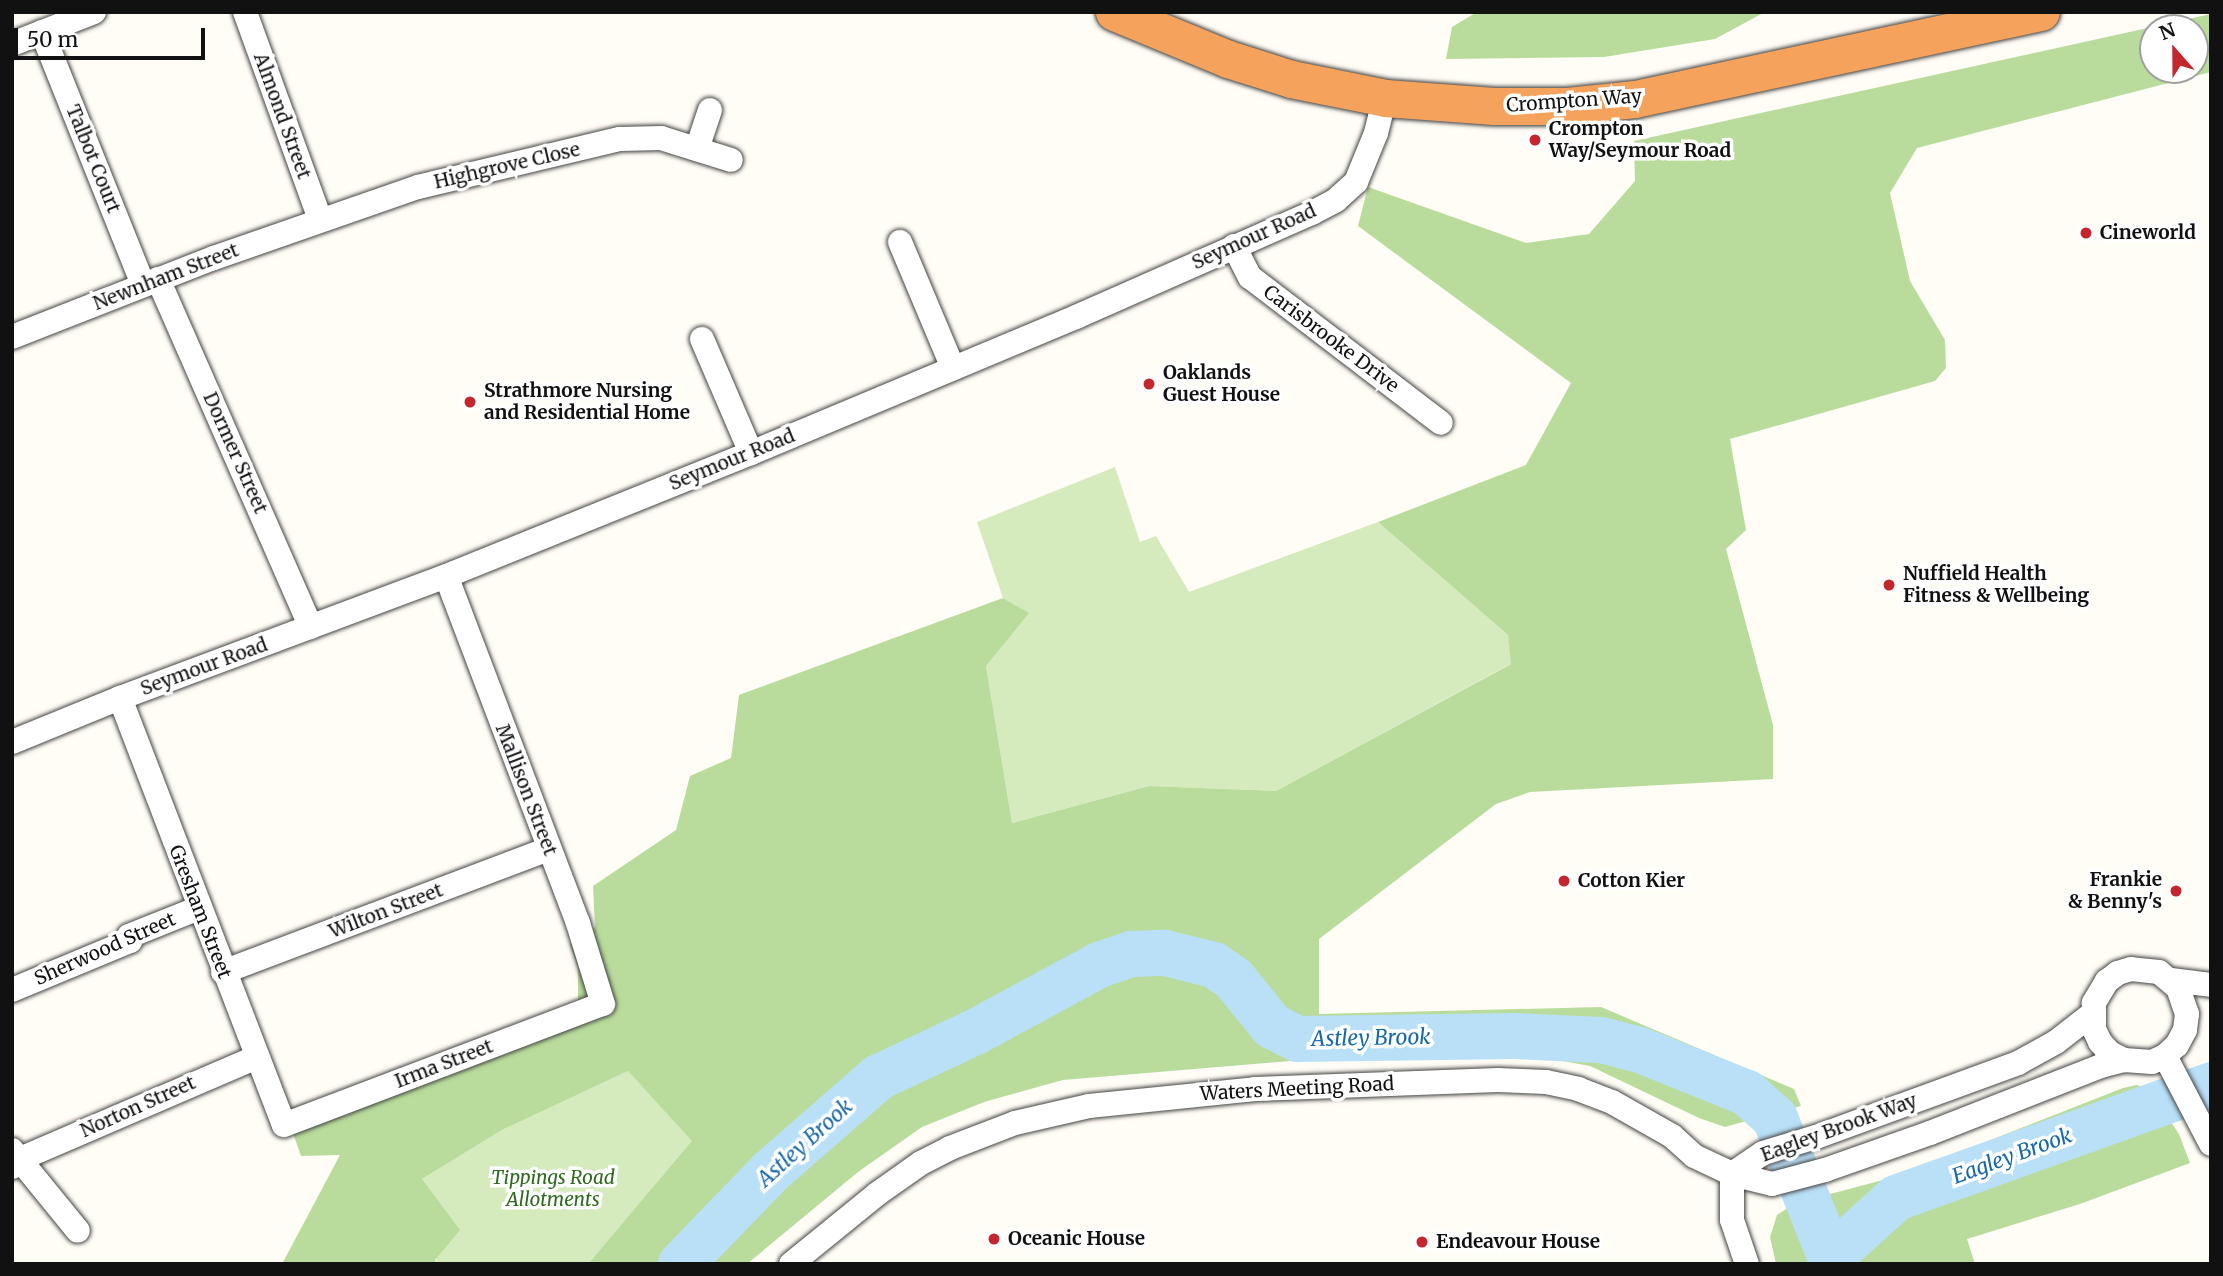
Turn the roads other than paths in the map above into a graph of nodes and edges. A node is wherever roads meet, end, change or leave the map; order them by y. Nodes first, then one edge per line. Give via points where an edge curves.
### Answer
1 (94, 12) edge
2 (245, 12) edge
3 (1114, 12) edge
4 (2041, 12) edge
5 (42, 32) junction
6 (12, 44) edge
7 (1385, 98) junction
8 (710, 110) dead end
9 (696, 149) junction
10 (731, 160) dead end
11 (320, 219) junction
12 (900, 242) dead end
13 (1234, 246) junction
14 (151, 282) junction
15 (12, 337) edge
16 (702, 339) dead end
17 (953, 368) junction
18 (1441, 423) dead end
19 (751, 453) junction
20 (446, 576) junction
21 (311, 627) junction
22 (120, 698) junction
23 (12, 742) edge
24 (549, 849) junction
25 (199, 908) junction
26 (223, 972) junction
27 (2171, 980) junction
28 (2211, 985) edge
29 (12, 990) edge
30 (2211, 1000) edge
31 (604, 1004) joint
32 (2092, 1014) junction
33 (2186, 1020) junction
34 (257, 1057) junction
35 (2124, 1060) junction
36 (2171, 1065) junction
37 (284, 1125) joint
38 (2208, 1137) edge
39 (15, 1159) edge
40 (1732, 1174) junction
41 (78, 1230) dead end
42 (791, 1264) edge
43 (1747, 1264) edge

1 - 5 street
2 - 11 street, Almond Street
3 - 7 highway, Crompton Way via 1228,60 1291,79
4 - 7 highway, Crompton Way via 1635,99 1567,106 1494,106
5 - 6 street
5 - 14 street, Talbot Court
7 - 13 street, Seymour Road via 1371,145 1347,192 1312,213
8 - 9 street
9 - 10 street, Highgrove Close
9 - 11 street, Highgrove Close via 661,138 620,139 418,187
11 - 14 street, Newnham Street
12 - 17 street
13 - 17 street, Seymour Road
13 - 18 street, Carisbrooke Drive via 1250,277
14 - 15 street, Newnham Street
14 - 21 street, Dormer Street
16 - 19 street
17 - 19 street, Seymour Road
19 - 20 street, Seymour Road
20 - 21 street, Seymour Road
20 - 24 street, Mallison Street
21 - 22 street, Seymour Road
22 - 23 street, Seymour Road
22 - 25 street, Gresham Street
24 - 26 street, Wilton Street
24 - 31 street, Mallison Street
25 - 26 street, Gresham Street
25 - 29 street, Sherwood Street
26 - 34 street, Gresham Street
27 - 28 street
27 - 32 street via 2145,968 2118,973 2098,992
27 - 33 street via 2184,998
30 - 33 street
31 - 37 street, Irma Street
32 - 35 street via 2100,1042
32 - 40 street, Eagley Brook Way via 2018,1063 1763,1153
33 - 36 street
34 - 37 street, Gresham Street
34 - 39 street, Norton Street
35 - 36 street
35 - 40 street, Eagley Brook Way via 1825,1170 1772,1184
36 - 38 street
39 - 41 street
40 - 42 street, Waters Meeting Road via 1694,1156 1664,1131 1612,1102 1546,1082 1219,1092 1089,1106 981,1135 921,1163
40 - 43 street via 1732,1220

